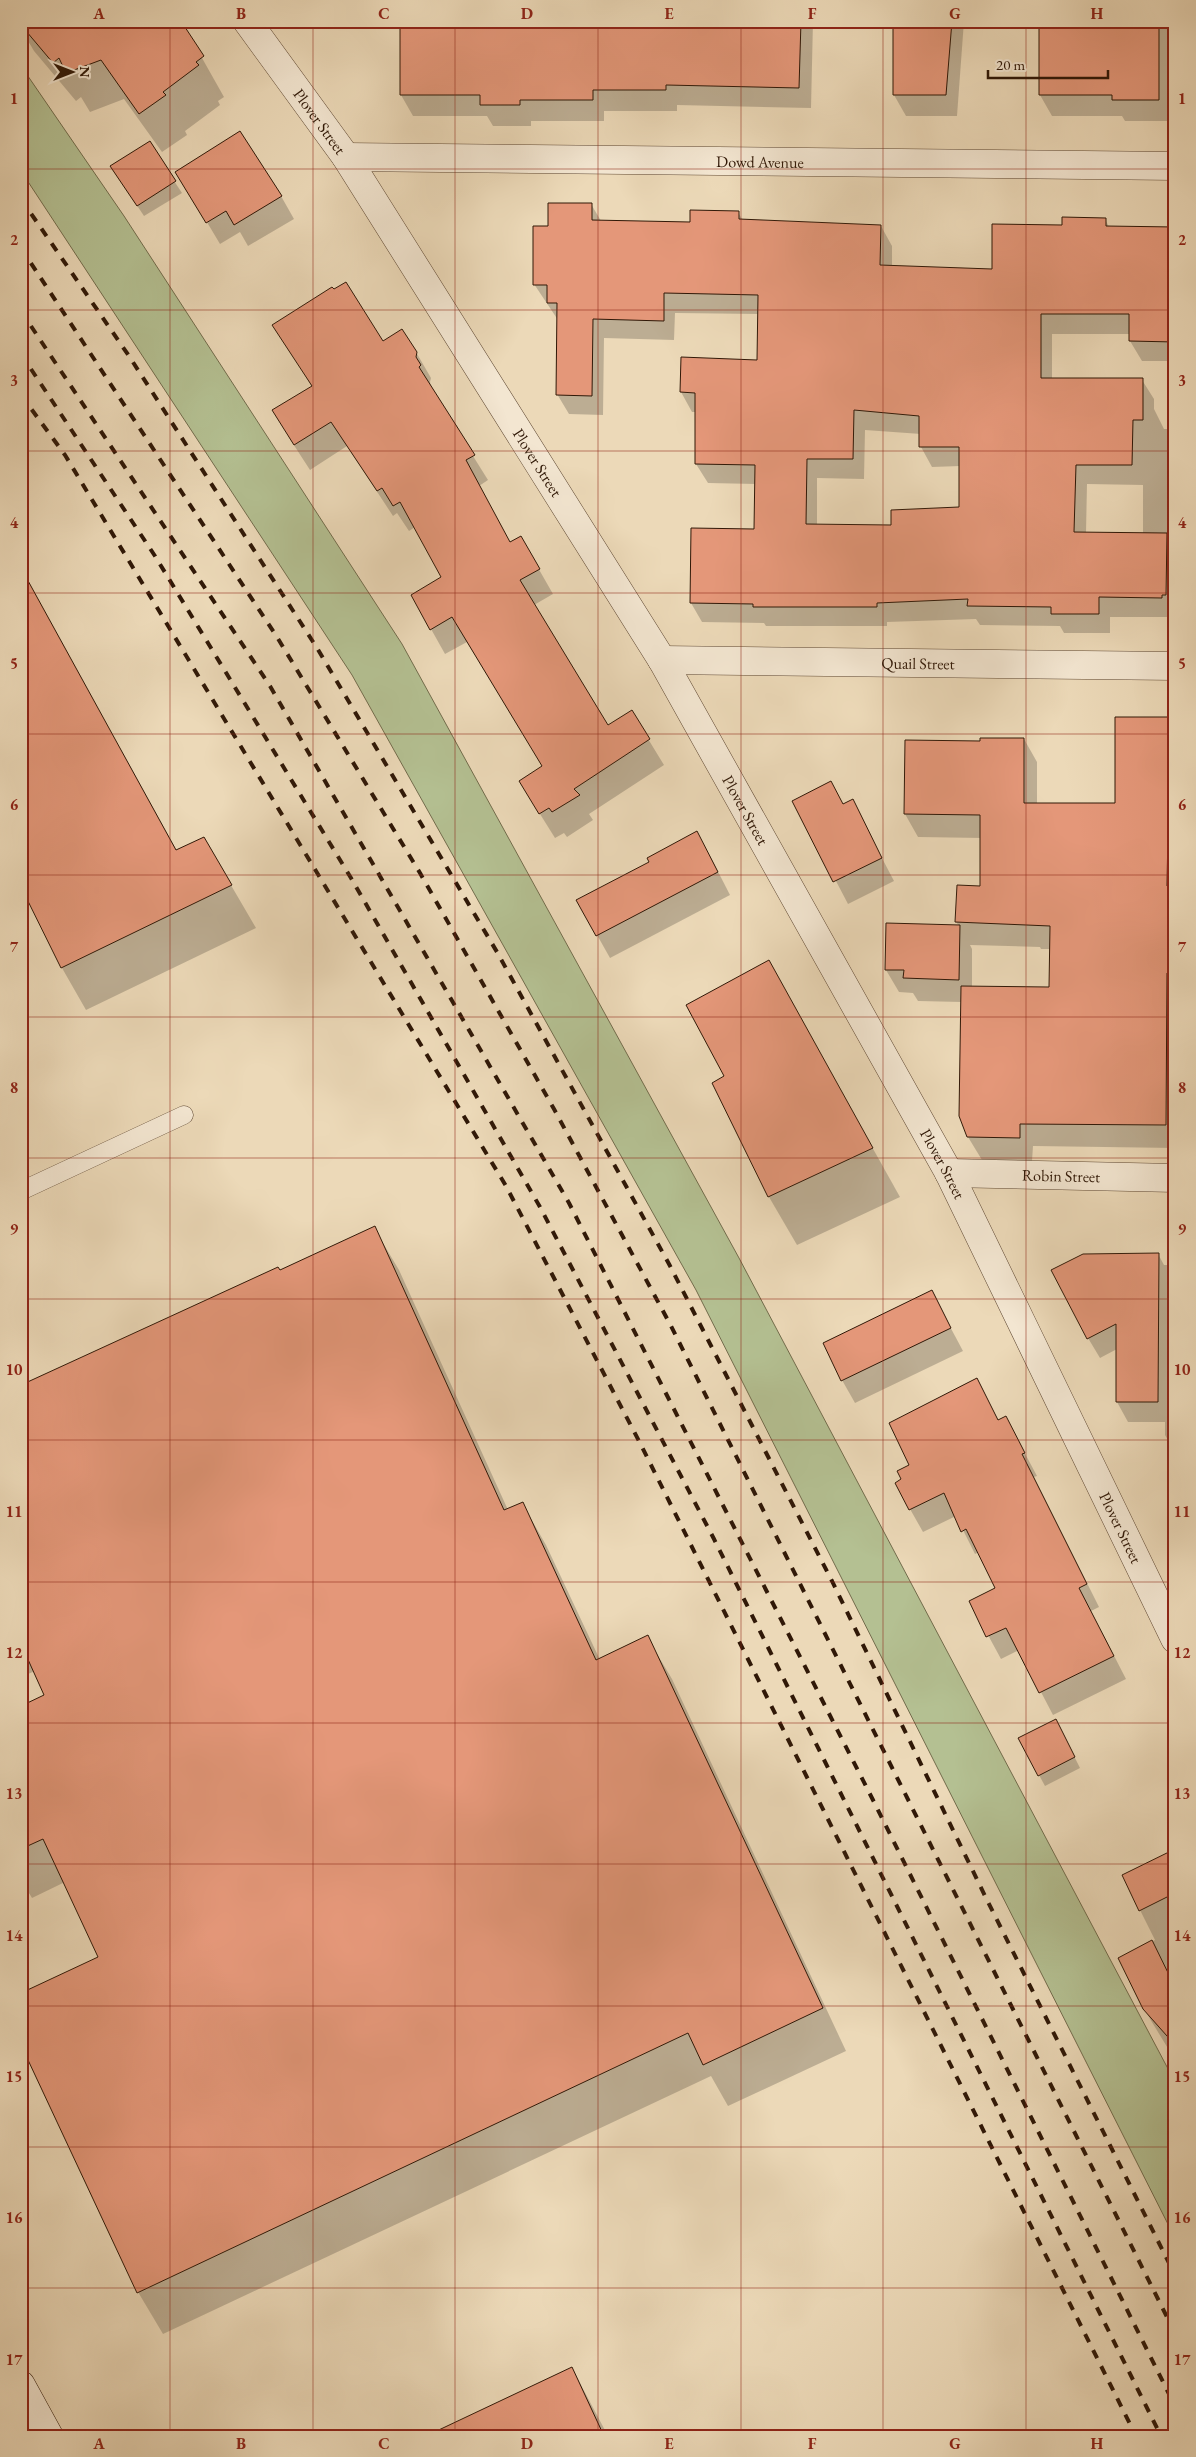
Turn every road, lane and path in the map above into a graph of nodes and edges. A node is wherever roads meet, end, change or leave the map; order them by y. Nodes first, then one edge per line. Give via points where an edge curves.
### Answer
1 (247, 21) edge
2 (346, 158) junction
3 (1175, 166) edge
4 (662, 660) junction
5 (1175, 666) edge
6 (184, 1115) dead end
7 (948, 1173) junction
8 (1175, 1178) edge
9 (21, 1191) edge
10 (1175, 1640) edge
11 (21, 2384) edge
12 (49, 2436) edge

1 - 2 street, Plover Street
2 - 3 street, Dowd Avenue
2 - 4 street, Plover Street
4 - 5 street, Quail Street
4 - 7 street, Plover Street
6 - 9 lane
7 - 8 street, Robin Street
7 - 10 street, Plover Street
11 - 12 street

